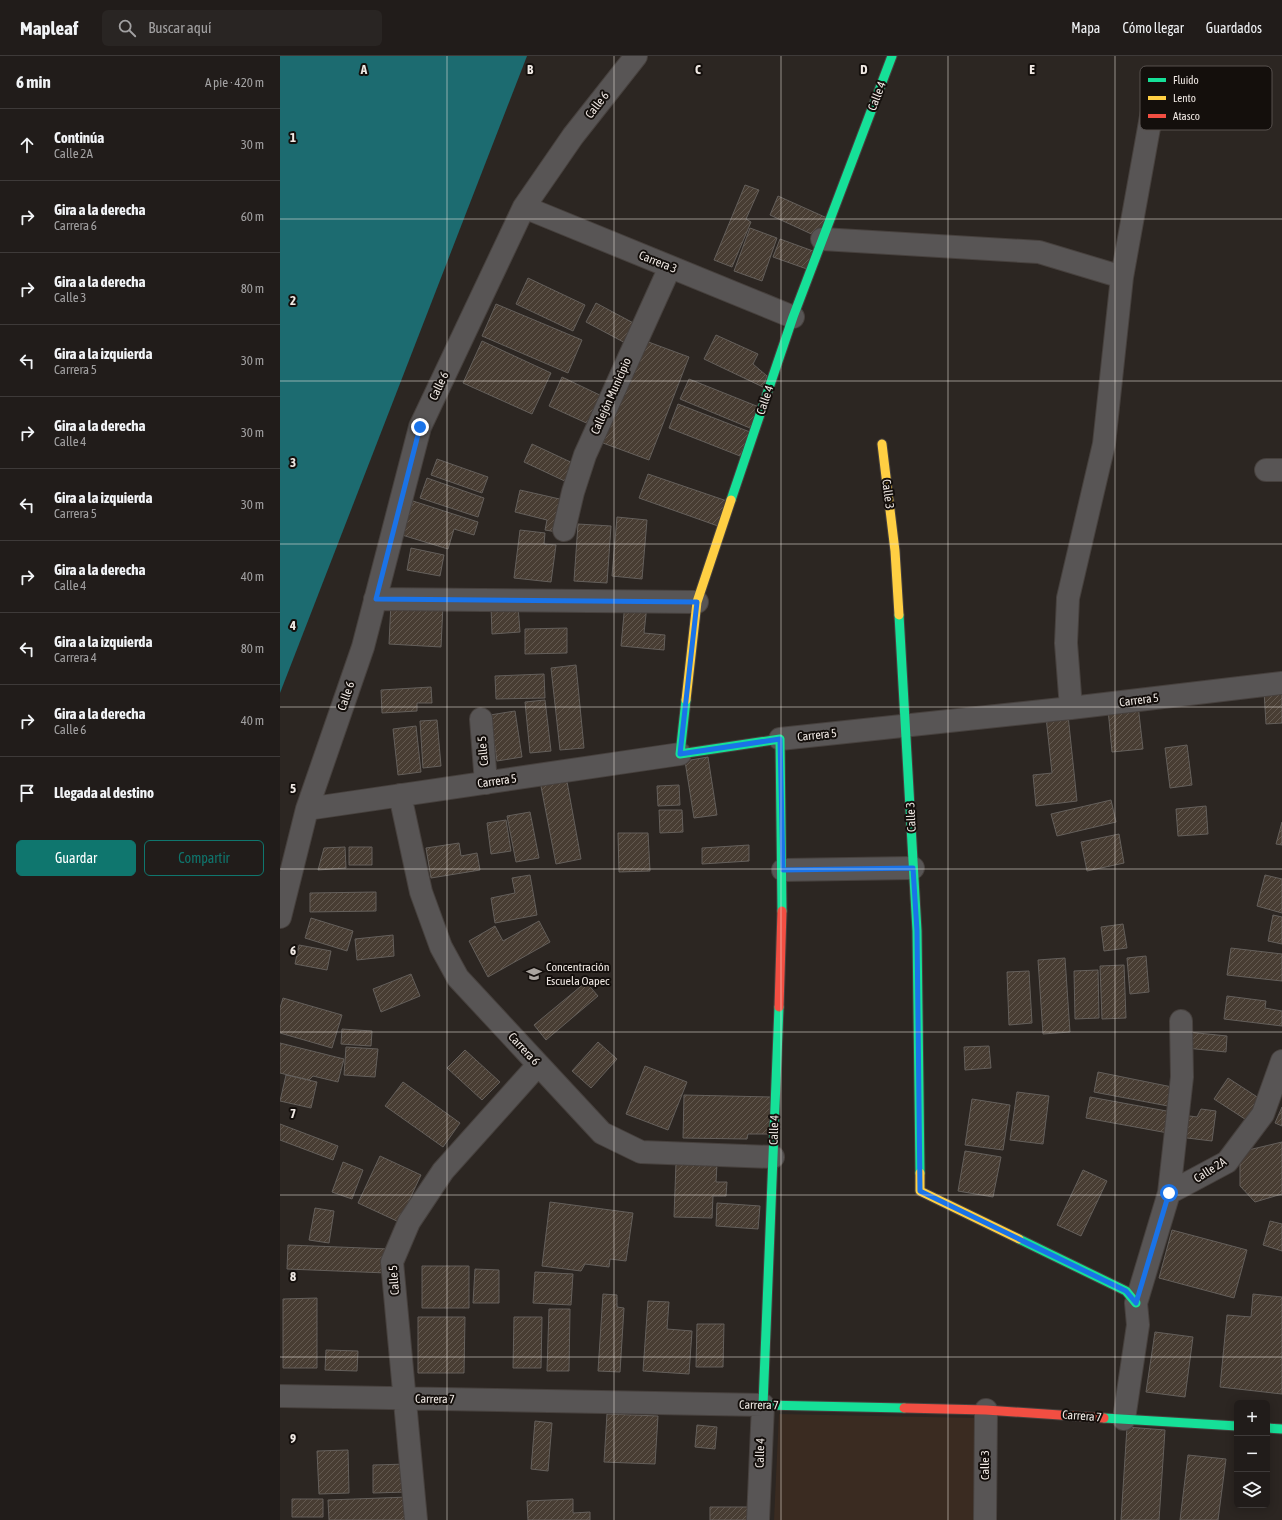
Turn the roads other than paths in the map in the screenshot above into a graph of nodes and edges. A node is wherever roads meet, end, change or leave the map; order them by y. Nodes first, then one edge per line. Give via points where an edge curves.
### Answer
1 (636, 56) edge
2 (892, 56) edge
3 (1149, 130) edge
4 (524, 207) junction
5 (822, 239) junction
6 (670, 267) junction
7 (1122, 277) junction
8 (793, 317) junction
9 (882, 444) dead end
10 (564, 530) dead end
11 (376, 599) junction
12 (697, 602) junction
13 (1282, 683) edge
14 (1071, 708) junction
15 (481, 719) dead end
16 (906, 726) junction
17 (780, 739) junction
18 (680, 754) junction
19 (486, 783) junction
20 (400, 795) junction
21 (307, 809) junction
22 (913, 868) junction
23 (783, 870) junction
24 (280, 916) edge
25 (1181, 1020) dead end
26 (1282, 1061) edge
27 (538, 1065) junction
28 (773, 1157) junction
29 (1169, 1193) junction
30 (1136, 1303) junction
31 (280, 1396) edge
32 (406, 1398) junction
33 (762, 1405) junction
34 (986, 1410) junction
35 (1124, 1419) junction
36 (1234, 1426) edge
37 (1270, 1428) edge
38 (1282, 1429) edge
39 (416, 1520) edge
40 (758, 1520) edge
41 (985, 1520) edge

1 - 4 street, Calle 6 via 573,136
2 - 5 street, Calle 4
3 - 7 street
4 - 6 street, Carrera 3
4 - 11 street, Calle 6 via 420,427
5 - 7 street via 1039,252
5 - 8 street, Calle 4
6 - 8 street, Carrera 3
6 - 10 street, Callejón Municipio via 585,456
7 - 14 street via 1104,444 1068,598 1066,643
8 - 12 street, Calle 4
9 - 16 street, Calle 3 via 895,551
11 - 12 street
11 - 21 street, Calle 6 via 363,647
12 - 18 street, Calle 4
13 - 14 street, Carrera 5
14 - 16 street, Carrera 5
15 - 19 street, Calle 5
16 - 17 street, Carrera 5
16 - 22 street, Calle 3
17 - 18 street, Carrera 5
17 - 23 street, Calle 4
18 - 19 street, Carrera 5
19 - 20 street, Carrera 5
20 - 21 street, Carrera 5
20 - 27 street, Carrera 6 via 421,892 441,947 458,978
21 - 24 street, Calle 6
22 - 23 street
22 - 30 street, Calle 3 via 917,931 920,1191 1126,1291
23 - 28 street, Calle 4
25 - 29 street via 1182,1077
26 - 29 street, Calle 2A via 1263,1114 1226,1162
27 - 28 street, Carrera 6 via 602,1133 641,1152
27 - 32 street, Calle 5 via 443,1171 409,1222 392,1262
28 - 33 street, Calle 4
29 - 30 street
30 - 35 street via 1138,1325
31 - 32 street, Carrera 7
32 - 33 street, Carrera 7
32 - 39 street, Calle 5
33 - 34 street, Carrera 7
33 - 40 street, Calle 4
34 - 35 street, Carrera 7
34 - 41 street, Calle 3
35 - 36 street, Carrera 7
37 - 38 street

